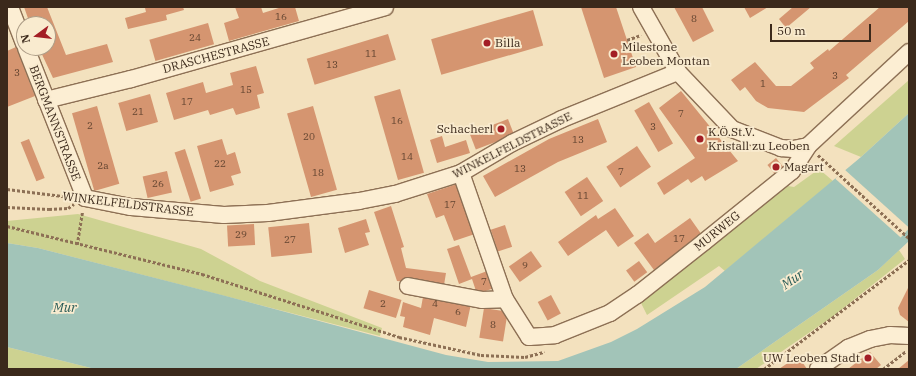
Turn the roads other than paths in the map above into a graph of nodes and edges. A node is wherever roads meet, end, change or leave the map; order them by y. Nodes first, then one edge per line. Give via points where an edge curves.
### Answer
1 (10, 7) edge
2 (385, 7) edge
3 (642, 7) edge
4 (16, 22) edge
5 (909, 52) edge
6 (29, 56) edge
7 (678, 72) junction
8 (46, 100) junction
9 (808, 146) junction
10 (461, 173) junction
11 (85, 198) joint
12 (408, 286) dead end
13 (505, 299) junction
14 (909, 336) edge
15 (818, 369) edge

1 - 4 street
2 - 8 street, DRASCHESTRASSE via 131,79
3 - 7 street
5 - 9 street, MURWEG
6 - 8 street, BERGMANNSTRASSE
7 - 9 street via 732,129 781,148
7 - 10 street, WINKELFELDSTRASSE via 562,119 512,143
8 - 11 street, BERGMANNSTRASSE
9 - 13 street, MURWEG via 792,171 637,295 610,313 555,335 529,337
10 - 11 street, WINKELFELDSTRASSE via 395,194 268,213 224,215 139,208
10 - 13 street, MURWEG
12 - 13 street via 482,300
14 - 15 street via 890,335 870,339 848,348

